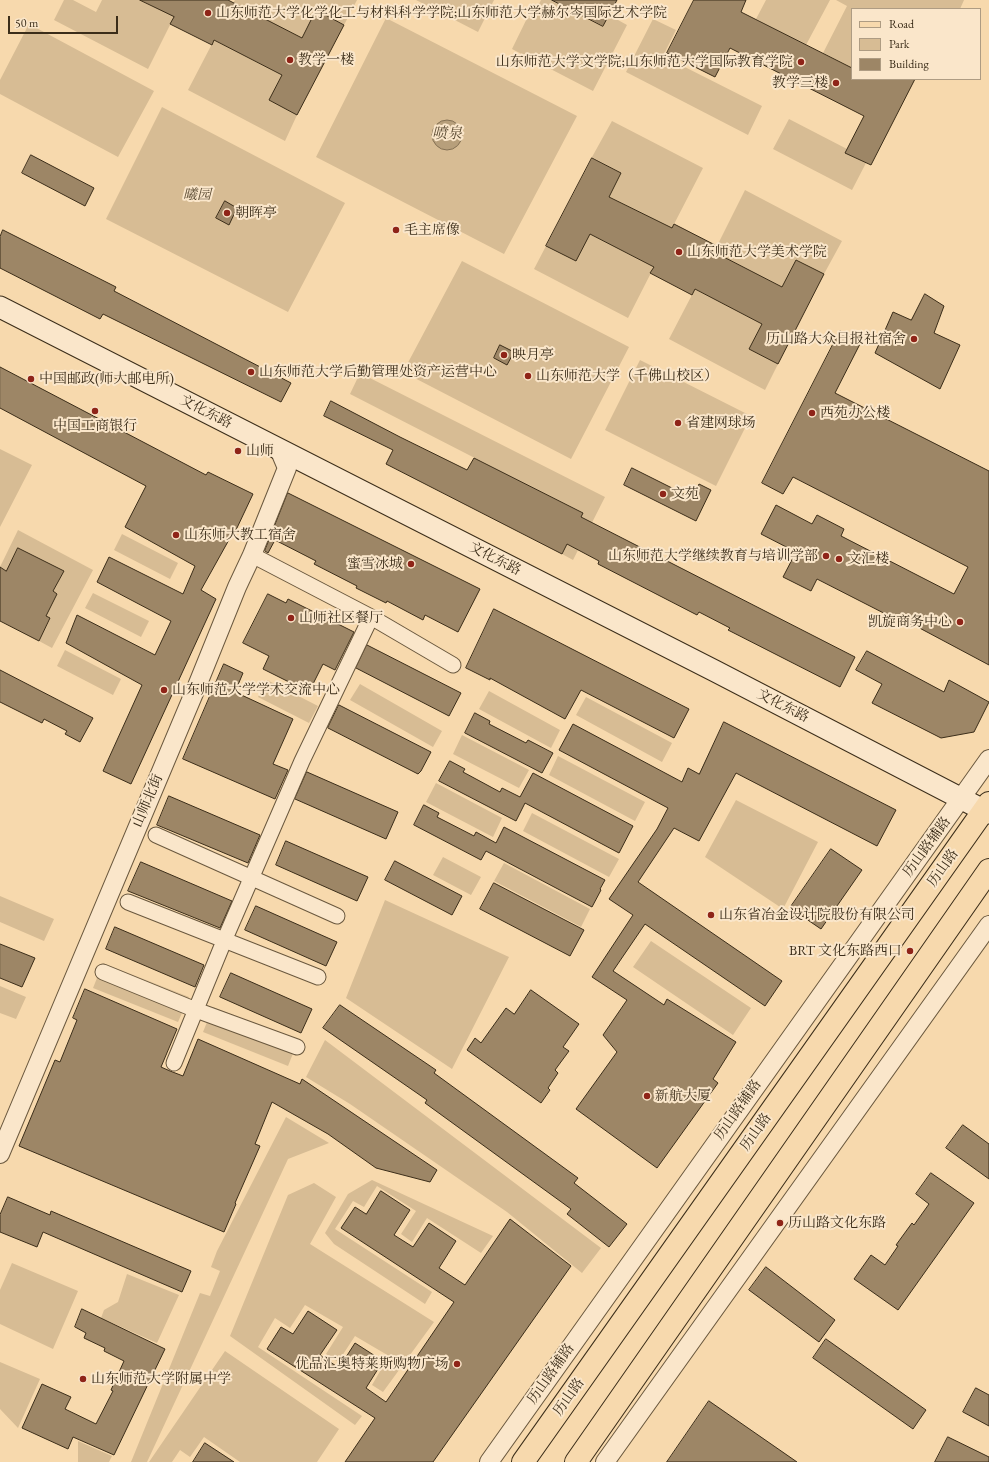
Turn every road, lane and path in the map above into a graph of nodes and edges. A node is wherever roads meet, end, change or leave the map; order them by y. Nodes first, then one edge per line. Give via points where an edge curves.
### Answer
1 (0, 307) edge
2 (279, 449) junction
3 (252, 555) junction
4 (371, 617) junction
5 (453, 665) dead end
6 (989, 759) edge
7 (962, 798) junction
8 (987, 808) edge
9 (156, 835) dead end
10 (989, 870) edge
11 (251, 877) junction
12 (128, 902) dead end
13 (336, 916) dead end
14 (989, 925) edge
15 (224, 941) junction
16 (103, 972) dead end
17 (318, 977) dead end
18 (196, 1010) junction
19 (297, 1048) dead end
20 (174, 1063) dead end
21 (0, 1154) edge
22 (489, 1462) edge
23 (523, 1462) edge
24 (576, 1462) edge
25 (605, 1462) edge

1 - 2 main road, 文化东路
2 - 3 street, 山师北街 via 287,468
2 - 7 main road, 文化东路
3 - 4 street
3 - 21 street, 山师北街
4 - 5 street
4 - 11 street via 302,761
6 - 7 street, 历山路辅路
7 - 8 main road, 文化东路
7 - 22 street, 历山路辅路
8 - 23 main road, 历山路
9 - 11 street
10 - 24 main road
11 - 13 street
11 - 15 street
12 - 15 street
14 - 25 street
15 - 17 street
15 - 18 street
16 - 18 street
18 - 19 street
18 - 20 street

